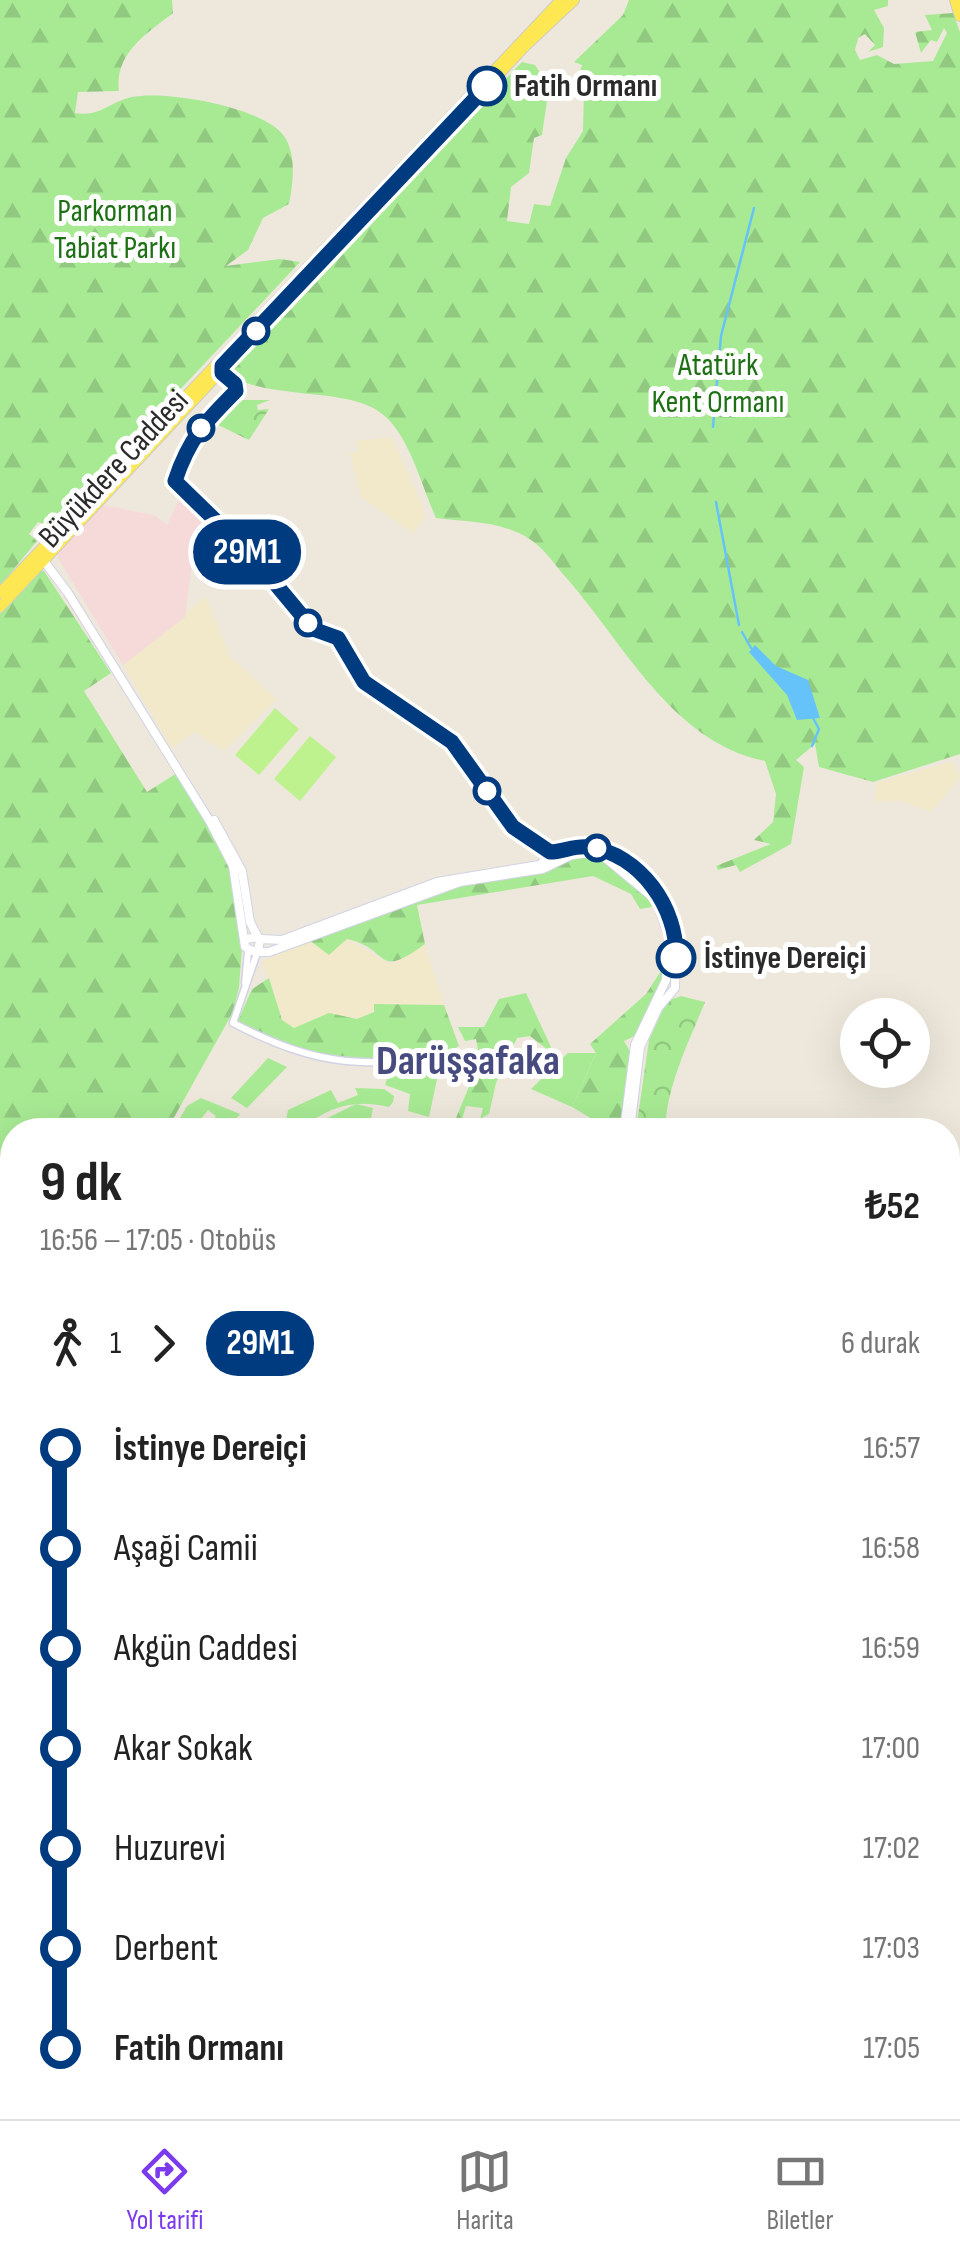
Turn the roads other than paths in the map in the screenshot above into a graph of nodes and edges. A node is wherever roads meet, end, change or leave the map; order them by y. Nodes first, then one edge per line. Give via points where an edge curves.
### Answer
1 (560, 0) edge
2 (574, 0) edge
3 (955, 0) edge
4 (960, 16) edge
5 (458, 110) junction
6 (214, 371) junction
7 (41, 555) junction
8 (55, 570) junction
9 (0, 593) edge
10 (0, 607) edge
11 (202, 805) junction
12 (259, 938) junction
13 (246, 939) junction
14 (254, 952) junction
15 (669, 984) junction
16 (466, 1056) dead end
17 (628, 1118) edge

1 - 5 main road, Büyükdere Caddesi
2 - 5 main road, Büyükdere Caddesi
3 - 4 main road
5 - 6 main road, Büyükdere Caddesi
6 - 7 main road, Büyükdere Caddesi
6 - 7 main road, Büyükdere Caddesi via 56,530
7 - 8 main road
7 - 8 main road
7 - 9 main road, Büyükdere Caddesi
7 - 10 main road, Büyükdere Caddesi
8 - 11 main road
11 - 12 main road via 238,861
11 - 13 main road via 233,866
12 - 13 main road
12 - 14 main road
12 - 15 main road via 282,940 437,882 538,864 583,846 613,854 656,890 675,932
13 - 14 main road
14 - 15 main road via 277,950 460,882 543,869 568,854 588,852 618,864 656,900 669,937
14 - 16 street via 233,1023 272,1043 354,1065
15 - 17 main road via 636,1045

